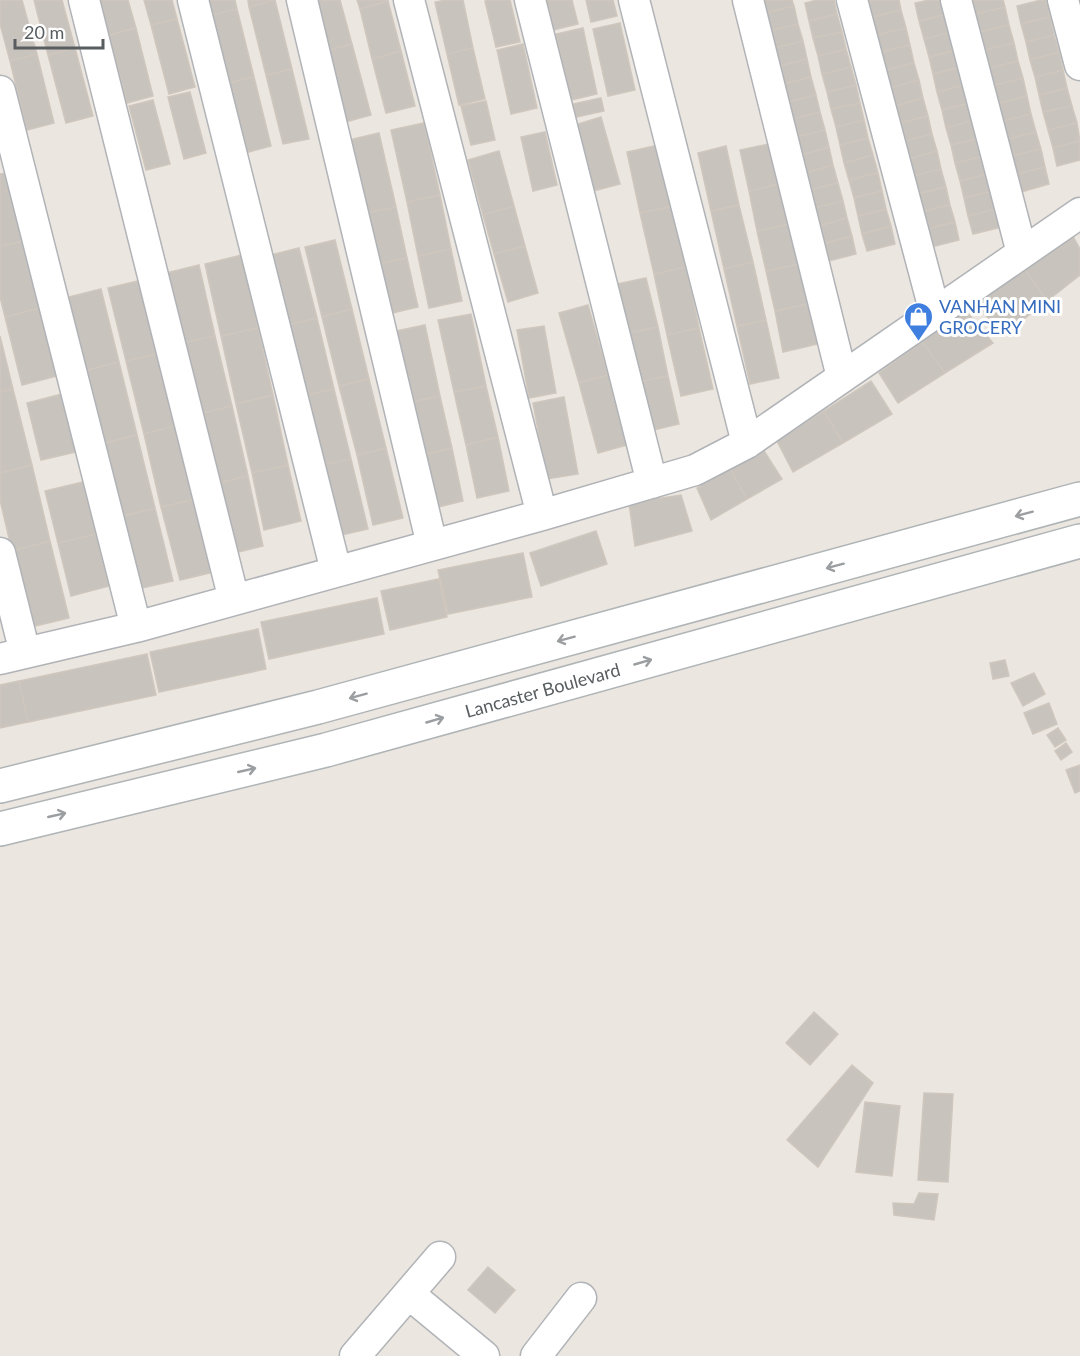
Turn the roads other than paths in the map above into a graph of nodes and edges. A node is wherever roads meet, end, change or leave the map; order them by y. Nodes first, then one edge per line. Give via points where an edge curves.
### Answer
1 (84, 0) edge
2 (193, 0) edge
3 (303, 0) edge
4 (409, 0) edge
5 (530, 0) edge
6 (634, 0) edge
7 (748, 0) edge
8 (852, 0) edge
9 (956, 0) edge
10 (1063, 0) edge
11 (1080, 65) edge
12 (0, 91) edge
13 (1080, 213) edge
14 (1022, 253) junction
15 (935, 313) junction
16 (842, 377) junction
17 (747, 443) junction
18 (652, 483) junction
19 (1080, 499) edge
20 (542, 515) junction
21 (1080, 541) edge
22 (432, 545) junction
23 (0, 553) edge
24 (336, 571) junction
25 (234, 600) junction
26 (136, 627) junction
27 (12, 656) edge
28 (0, 786) edge
29 (0, 828) edge
30 (440, 1257) dead end
31 (409, 1294) junction
32 (581, 1298) dead end
33 (355, 1356) edge
34 (484, 1356) edge
35 (536, 1356) edge

1 - 25 street
2 - 24 street
3 - 22 street
4 - 20 street
5 - 18 street
6 - 17 street
7 - 16 street
8 - 15 street
9 - 14 street
10 - 11 street
12 - 26 street
13 - 14 street
14 - 15 street
15 - 16 street
16 - 17 street
17 - 18 street via 695,470
18 - 20 street
19 -> 28 main road via 318,707
20 - 22 street
29 -> 21 main road, Lancaster Boulevard via 326,750
22 - 24 street
23 - 27 street
24 - 25 street
25 - 26 street
26 - 27 street
30 - 31 street
31 - 33 street
31 - 34 street
32 - 35 street

